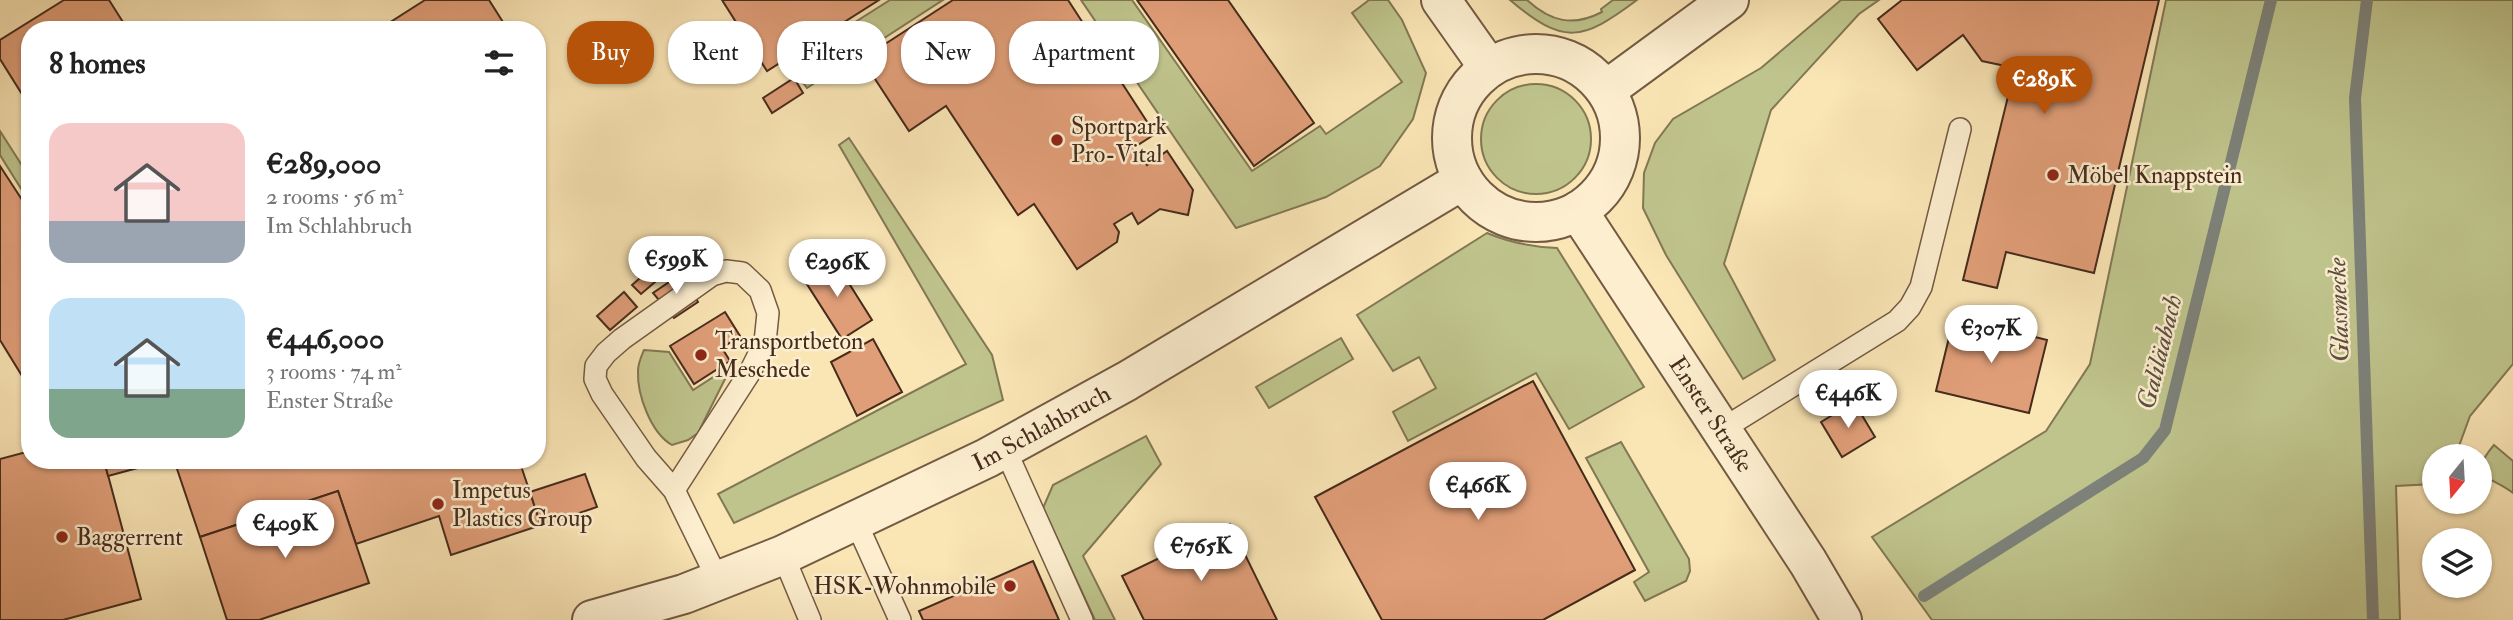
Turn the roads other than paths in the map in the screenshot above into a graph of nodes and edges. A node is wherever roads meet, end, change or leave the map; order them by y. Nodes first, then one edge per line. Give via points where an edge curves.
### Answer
1 (1441, 0) edge
2 (1729, 0) edge
3 (1489, 68) junction
4 (1606, 90) junction
5 (1960, 129) dead end
6 (1463, 180) junction
7 (1578, 211) junction
8 (1721, 430) junction
9 (1005, 449) junction
10 (674, 490) junction
11 (856, 522) junction
12 (783, 555) junction
13 (718, 580) junction
14 (682, 608) edge
15 (592, 620) edge
16 (810, 620) edge
17 (900, 620) edge
18 (1082, 620) edge
19 (1842, 620) edge

1 - 3 street
2 - 4 street
3 - 4 street via 1510,57 1559,56 1581,66
3 - 6 street via 1470,85 1452,131 1454,156
4 - 7 street via 1620,127 1620,152 1612,176 1598,196
5 - 8 lane via 1921,287 1910,307 1896,321
6 - 7 street via 1480,201 1502,215 1527,222 1554,221
6 - 9 street, Im Schlahbruch
7 - 8 street, Enster Straße
8 - 19 street, Enster Straße
9 - 11 street, Im Schlahbruch
9 - 18 lane
10 - 10 lane via 765,342 768,313 760,290 742,273 712,275 622,339 596,366 595,379 602,394
10 - 13 lane
11 - 12 street, Im Schlahbruch
11 - 17 lane
12 - 13 street, Im Schlahbruch
12 - 16 lane
13 - 14 street, Im Schlahbruch
14 - 15 street, Im Schlahbruch

